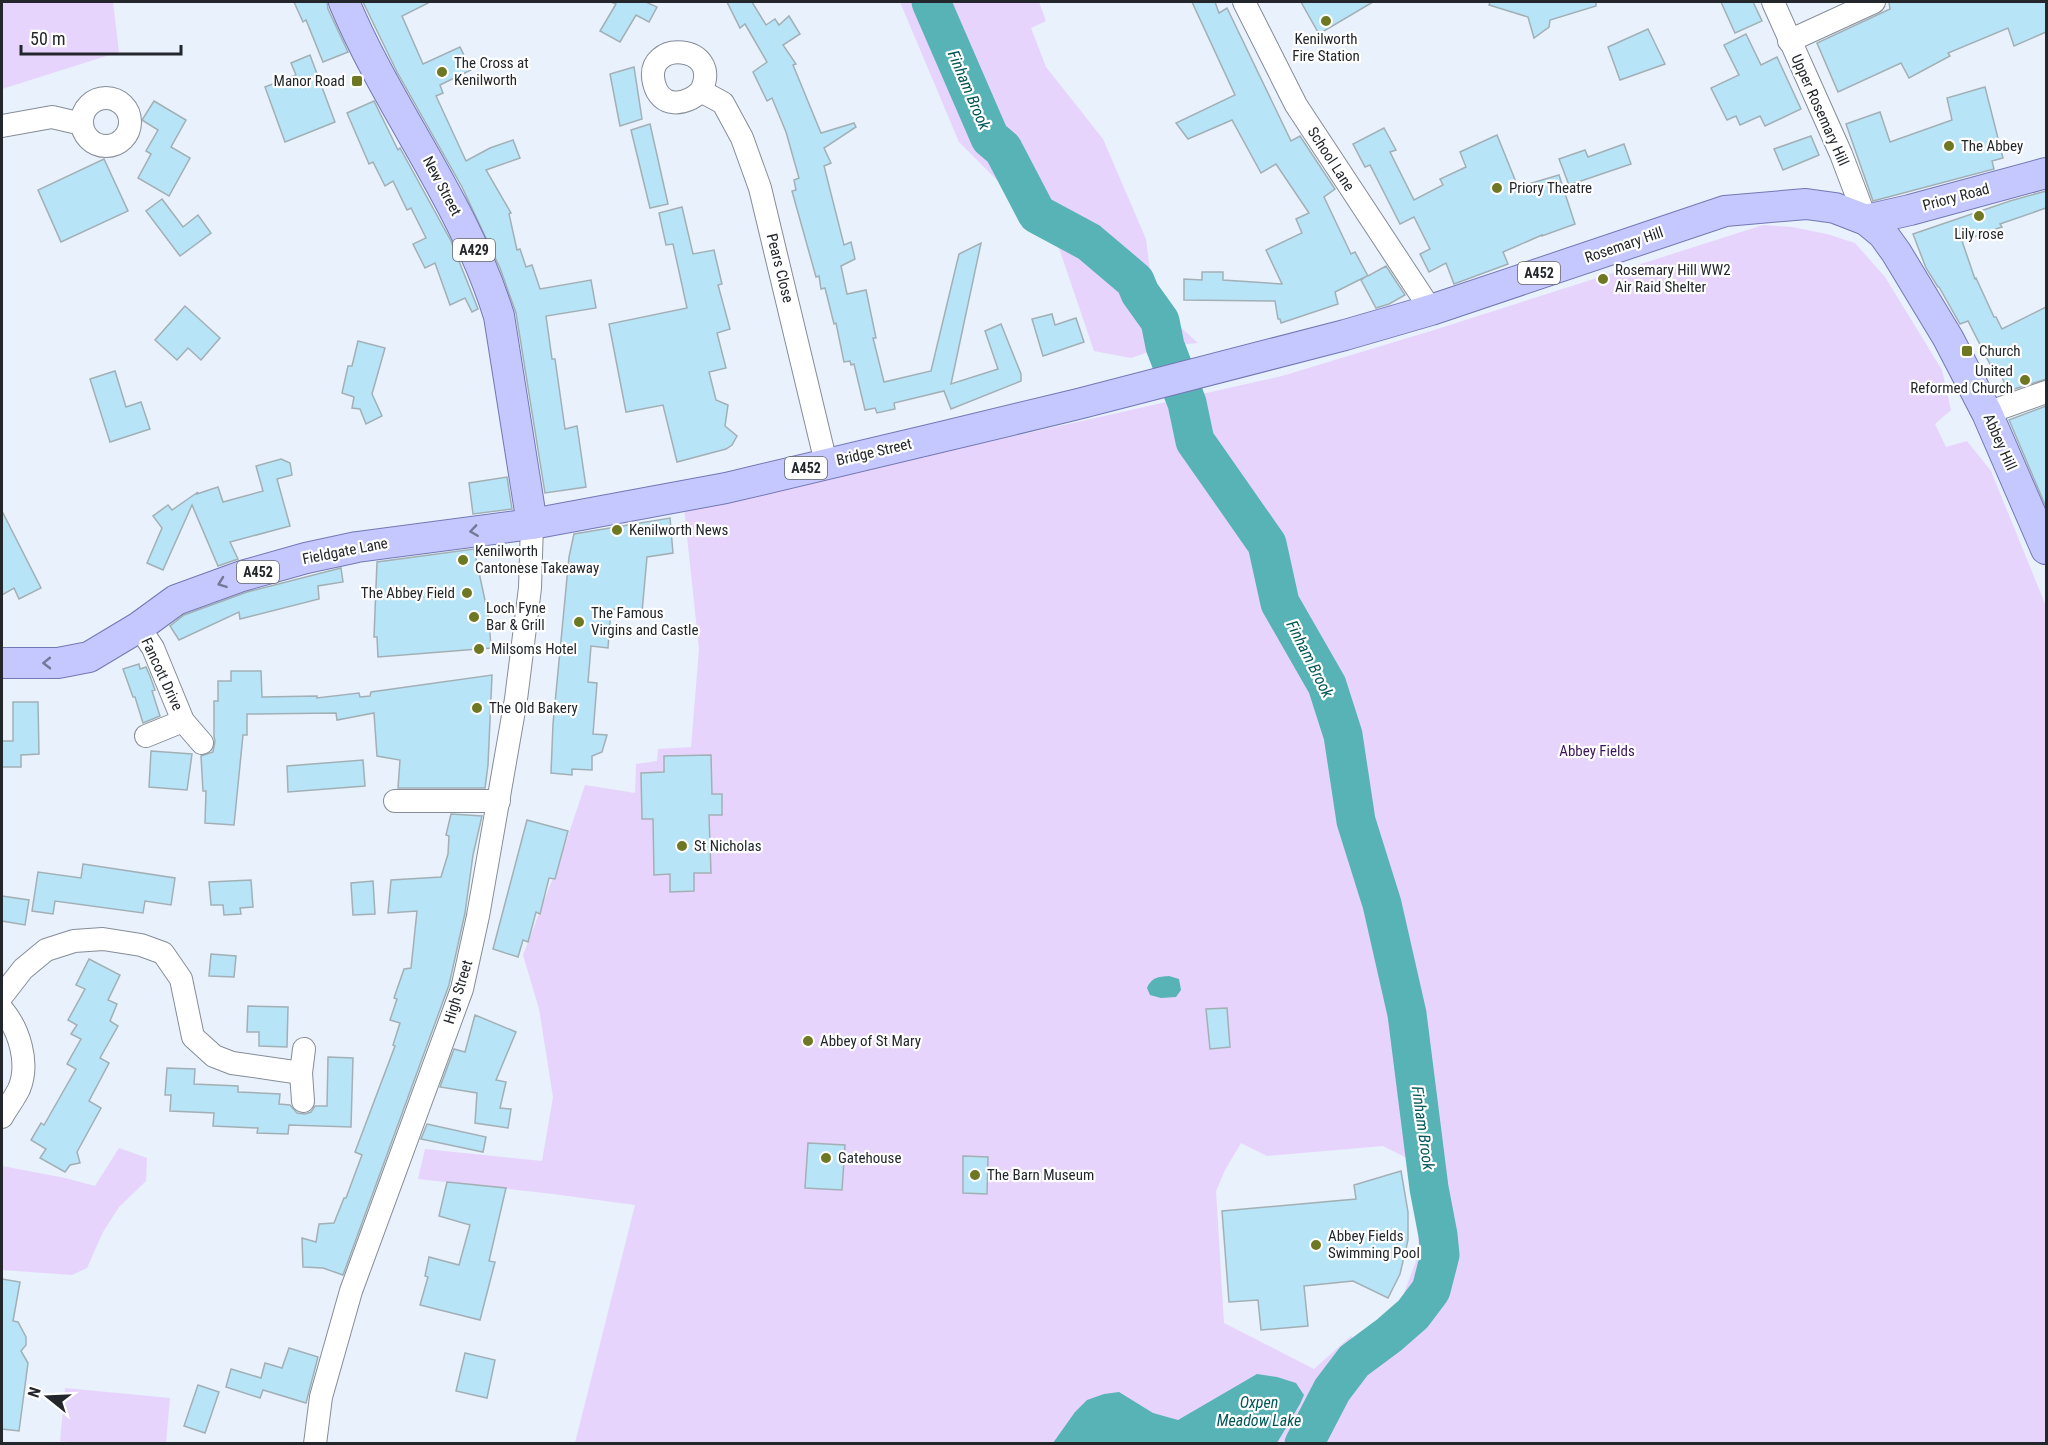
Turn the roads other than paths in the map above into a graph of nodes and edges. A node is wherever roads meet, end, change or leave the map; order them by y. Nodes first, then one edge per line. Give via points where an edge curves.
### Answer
1 (344, 2) edge
2 (1244, 2) edge
3 (1773, 2) edge
4 (1874, 2) edge
5 (1790, 41) junction
6 (701, 91) dead end
7 (82, 124) dead end
8 (2, 126) edge
9 (2046, 173) edge
10 (1866, 220) junction
11 (1431, 310) junction
12 (1213, 370) joint
13 (2046, 392) edge
14 (1987, 413) junction
15 (826, 463) junction
16 (532, 524) junction
17 (2046, 549) edge
18 (139, 627) junction
19 (2, 663) edge
20 (183, 721) junction
21 (146, 736) dead end
22 (202, 743) dead end
23 (395, 801) dead end
24 (499, 801) junction
25 (2, 996) edge
26 (2, 1009) edge
27 (304, 1049) dead end
28 (301, 1073) junction
29 (303, 1101) dead end
30 (2, 1118) edge
31 (315, 1443) edge

1 - 16 main road, New Street / A429 via 462,224 492,294 499,316
2 - 11 street, School Lane via 1306,120
3 - 5 street, Upper Rosemary Hill
4 - 5 street
5 - 10 street, Upper Rosemary Hill
6 - 15 street, Pears Close via 723,103 742,138 756,178
7 - 8 street via 52,117
9 - 10 main road, Priory Road
10 - 11 main road, Rosemary Hill / A452 via 1835,208 1806,204 1725,211
10 - 14 main road, Abbey Hill via 1896,252
11 - 12 main road, Rosemary Hill / A452
12 - 15 main road, Bridge Street / A452
13 - 14 street
14 - 17 main road, Abbey Hill
15 - 16 main road, Bridge Street / A452 via 726,488
16 -> 18 main road, Fieldgate Lane / A452 via 357,547 306,558 176,600
16 - 24 street, High Street via 530,588
18 -> 19 main road, Fieldgate Lane / A452 via 90,657 58,663
18 - 20 street, Fancott Drive via 153,648
20 - 21 street, Fancott Drive
20 - 22 street, Fancott Drive
23 - 24 street
24 - 31 street, High Street via 462,989 351,1291 321,1397
25 - 28 street via 23,969 46,950 74,941 103,939 141,945 163,953 181,979 193,1036 214,1056 232,1063
26 - 30 street via 16,1032 23,1068 20,1088
27 - 28 street
28 - 29 street

